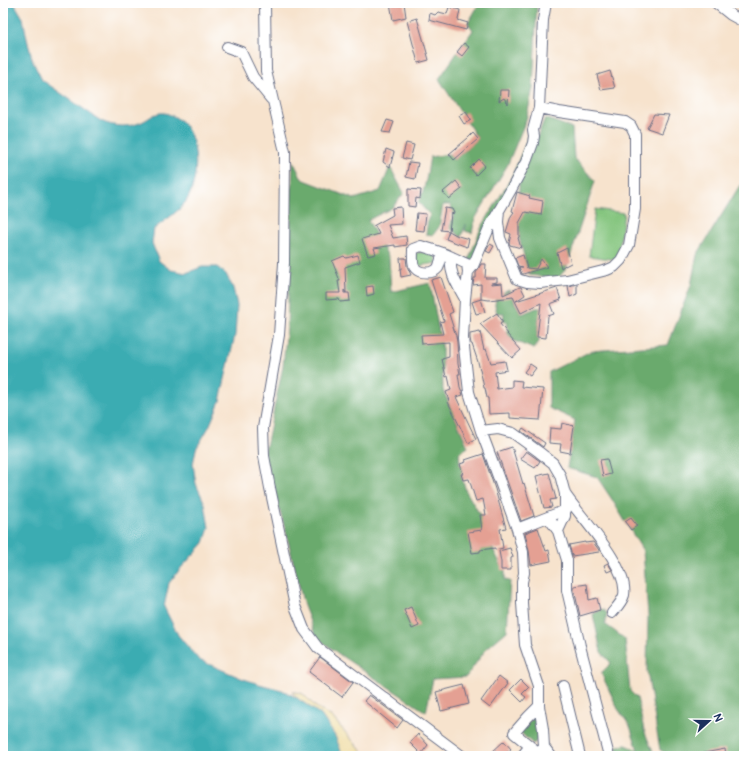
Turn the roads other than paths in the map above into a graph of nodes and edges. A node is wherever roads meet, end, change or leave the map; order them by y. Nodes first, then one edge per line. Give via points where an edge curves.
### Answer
1 (265, 3) edge
2 (546, 3) edge
3 (716, 3) edge
4 (744, 22) edge
5 (227, 47) dead end
6 (274, 102) junction
7 (539, 108) junction
8 (533, 130) junction
9 (499, 210) junction
10 (469, 267) junction
11 (465, 299) junction
12 (480, 431) junction
13 (565, 494) junction
14 (566, 510) junction
15 (548, 517) junction
16 (517, 529) junction
17 (558, 531) junction
18 (612, 613) dead end
19 (563, 686) dead end
20 (539, 706) junction
21 (530, 746) junction
22 (544, 752) edge
23 (462, 756) edge
24 (522, 756) edge
25 (551, 756) edge
26 (580, 756) edge
27 (609, 756) edge

1 - 6 street via 266,71
2 - 7 street
3 - 4 street
5 - 6 street via 241,52 253,77
6 - 23 street via 286,152 284,263 280,335 263,428 264,456 295,606 304,629 318,648
7 - 8 street
7 - 9 street via 625,122 631,126 635,134 635,209 629,245 621,260 607,270 567,280 527,282 517,279 500,238
8 - 9 street via 534,136 526,162
8 - 10 street via 511,178 480,230
9 - 10 street
10 - 11 street
10 - 11 street via 447,255
11 - 12 street via 463,338 469,392
12 - 13 street via 498,429 513,433 539,452 553,463 560,475
12 - 16 street
13 - 14 street
13 - 18 street via 604,544 622,577 623,596
14 - 15 street
14 - 17 street
15 - 16 street
15 - 17 street
16 - 20 street via 524,562 522,603 525,645 539,686
17 - 27 street via 567,560 567,590
19 - 26 street
20 - 21 street via 514,733
20 - 22 street
21 - 22 street
21 - 24 street
22 - 25 street

